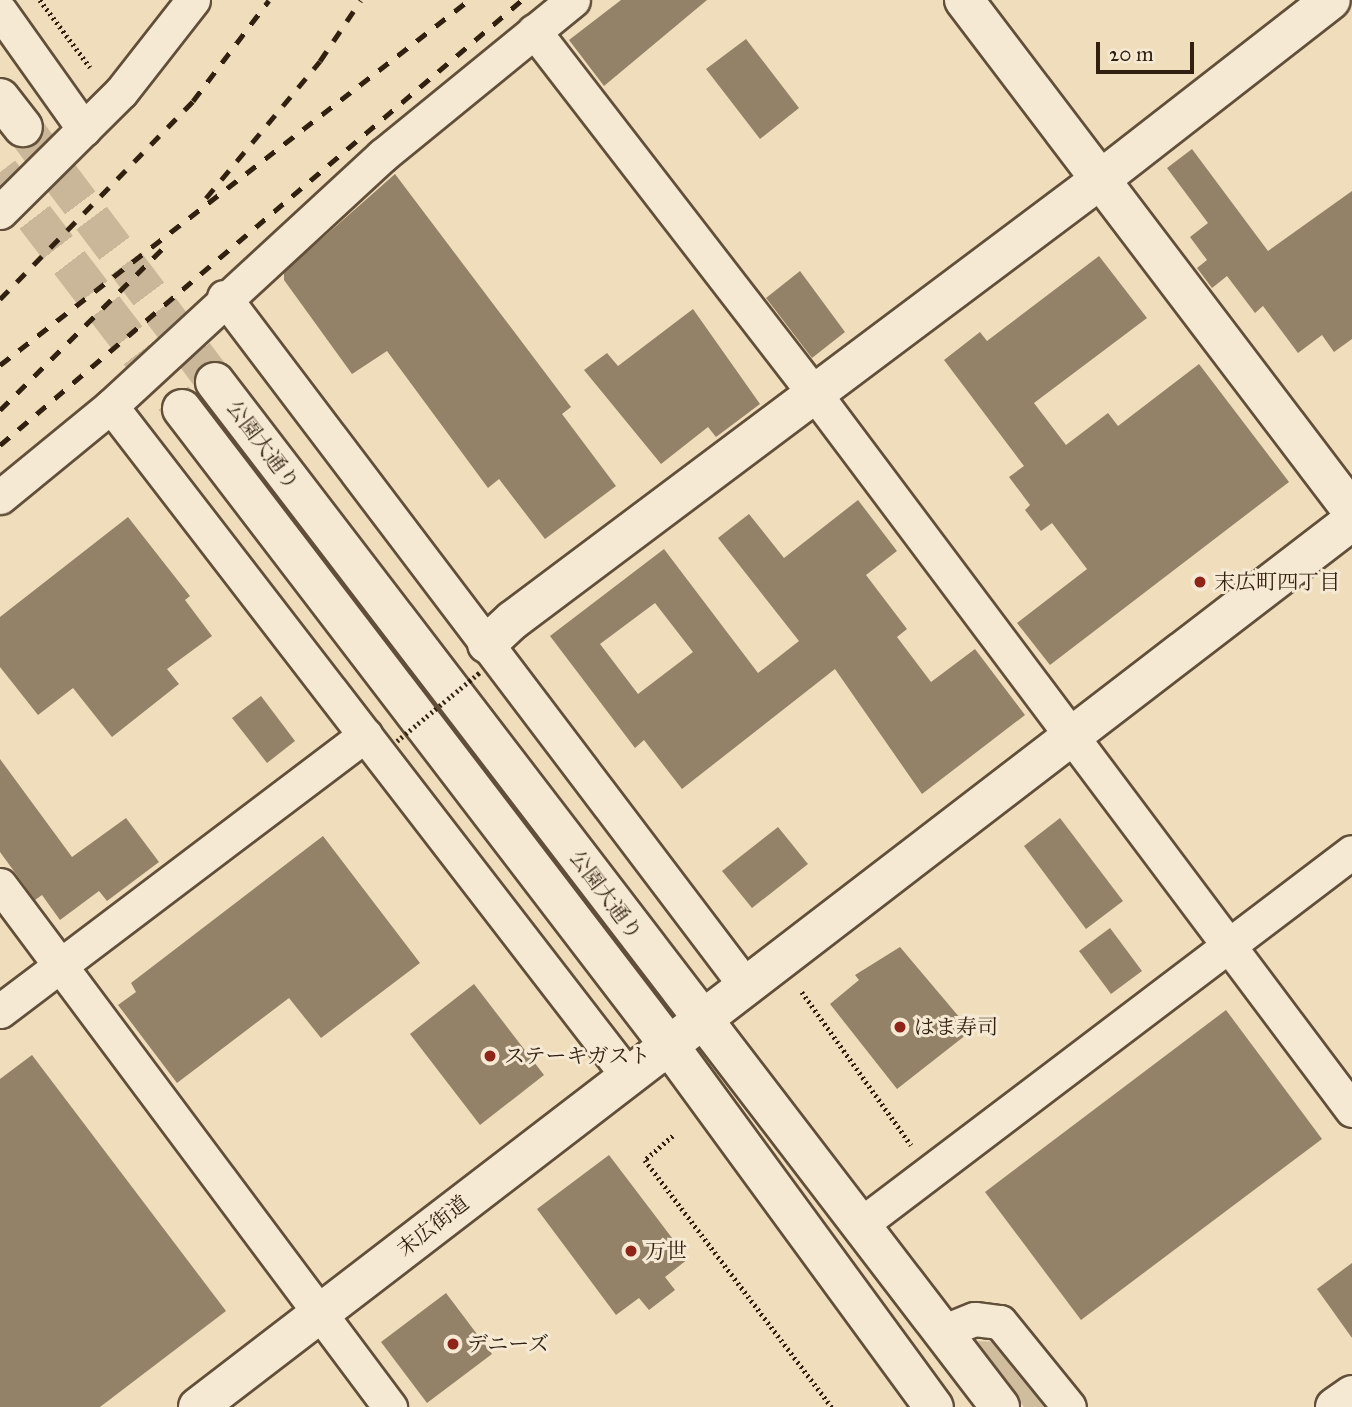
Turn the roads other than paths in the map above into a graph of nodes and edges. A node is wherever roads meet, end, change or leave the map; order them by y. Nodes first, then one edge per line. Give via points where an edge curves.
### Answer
1 (194, 0) edge
2 (573, 0) edge
3 (964, 0) edge
4 (1308, 7) edge
5 (0, 11) edge
6 (534, 31) junction
7 (0, 98) edge
8 (23, 127) tunnel mouth
9 (84, 129) junction
10 (1101, 179) junction
11 (0, 212) edge
12 (224, 297) junction
13 (215, 382) tunnel mouth
14 (815, 394) junction
15 (111, 406) junction
16 (182, 409) tunnel mouth
17 (0, 497) edge
18 (1352, 512) edge
19 (1352, 522) edge
20 (483, 659) junction
21 (365, 735) junction
22 (1069, 737) junction
23 (1352, 852) edge
24 (0, 885) edge
25 (1229, 945) junction
26 (61, 964) junction
27 (745, 985) junction
28 (0, 1011) edge
29 (701, 1019) junction
30 (668, 1044) junction
31 (627, 1075) junction
32 (1352, 1110) edge
33 (860, 1225) junction
34 (320, 1315) junction
35 (942, 1332) junction
36 (1352, 1395) edge
37 (198, 1407) edge
38 (390, 1407) edge
39 (934, 1407) edge
40 (1000, 1407) edge
41 (1069, 1407) edge
42 (1335, 1407) edge

1 - 9 street via 121,92
2 - 6 street
3 - 10 street
4 - 10 street
5 - 9 street
6 - 12 street via 383,155
6 - 14 street
7 - 8 street
9 - 11 street
10 - 14 street
10 - 18 street
12 - 15 street
12 - 20 street
13 - 29 street, 公園大通り
14 - 20 street via 513,620
14 - 22 street
15 - 17 street
15 - 21 street
16 - 30 street, 公園大通り
19 - 22 street, 末広街道
20 - 27 street
21 - 26 street
21 - 31 street
22 - 25 street
22 - 27 street, 末広街道
23 - 25 street
24 - 26 street
25 - 32 street
25 - 33 street
26 - 28 street
26 - 34 street
27 - 29 street, 末広街道
29 - 30 street, 末広街道
29 - 33 street, 公園大通り
30 - 31 street, 末広街道
30 - 39 street, 公園大通り
31 - 34 street, 末広街道
33 - 35 street, 公園大通り
34 - 37 street, 末広街道
34 - 38 street
35 - 40 street, 公園大通り
35 - 41 street via 975,1319 1000,1322
36 - 42 street

